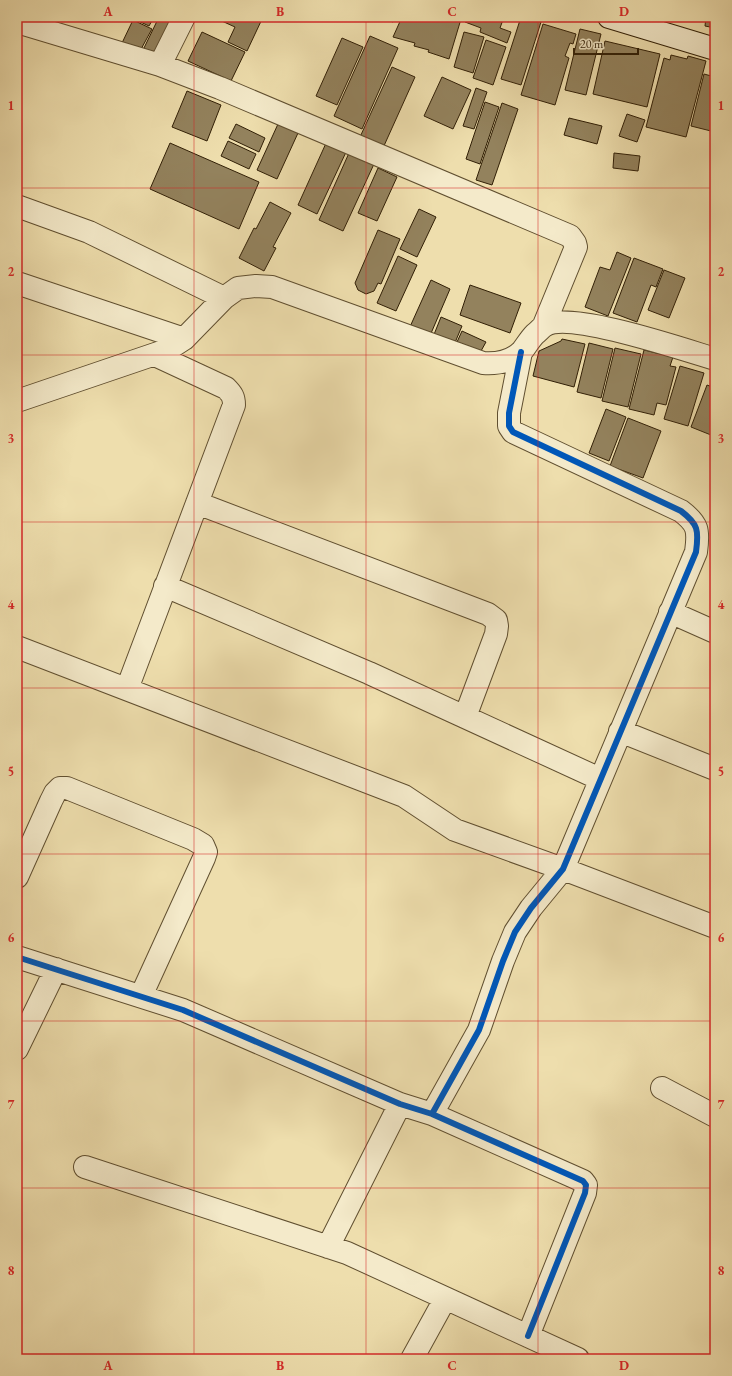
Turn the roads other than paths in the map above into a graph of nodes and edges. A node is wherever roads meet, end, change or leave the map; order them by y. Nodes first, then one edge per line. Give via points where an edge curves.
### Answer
1 (184, 17) edge
2 (609, 17) edge
3 (17, 22) edge
4 (715, 49) edge
5 (160, 65) junction
6 (17, 206) edge
7 (17, 283) edge
8 (224, 298) junction
9 (544, 325) junction
10 (184, 339) junction
11 (521, 352) junction
12 (155, 355) junction
13 (715, 359) edge
14 (19, 398) edge
15 (197, 502) junction
16 (165, 586) junction
17 (670, 612) junction
18 (715, 632) edge
19 (17, 647) edge
20 (127, 689) junction
21 (465, 717) junction
22 (620, 731) junction
23 (715, 769) edge
24 (600, 779) junction
25 (563, 869) junction
26 (17, 877) edge
27 (715, 927) edge
28 (17, 957) edge
29 (56, 969) junction
30 (141, 996) junction
31 (17, 1049) edge
32 (662, 1088) dead end
33 (400, 1104) junction
34 (432, 1114) junction
35 (715, 1116) edge
36 (85, 1167) dead end
37 (328, 1247) junction
38 (445, 1298) junction
39 (528, 1336) junction
40 (412, 1359) edge
41 (578, 1359) edge

1 - 5 street
2 - 4 street
3 - 5 street
5 - 9 street via 570,236 576,248
6 - 8 street via 89,232
7 - 10 street
8 - 10 street
8 - 11 street via 238,288 272,287 483,364 509,360
9 - 11 street
9 - 13 street via 571,322 595,326
10 - 12 street
11 - 17 street via 509,413 509,426 513,432 681,511 692,519 698,531 696,552
12 - 14 street
12 - 15 street via 226,388 234,398 234,405
15 - 16 street
15 - 21 street via 488,614 496,620 496,634
16 - 20 street
16 - 21 street
17 - 18 street
17 - 22 street
19 - 20 street
20 - 25 street via 404,796 455,830
21 - 24 street
22 - 23 street
22 - 24 street
24 - 25 street
25 - 27 street
25 - 34 street via 515,932 479,1030
26 - 30 street via 51,801 60,788 67,788 203,845 206,852 204,858
28 - 29 street
29 - 30 street
29 - 31 street
30 - 33 street via 183,1010
32 - 35 street
33 - 34 street
33 - 37 street
34 - 39 street via 583,1181 586,1185
36 - 37 street
37 - 38 street via 347,1253
38 - 39 street
38 - 40 street
39 - 41 street

